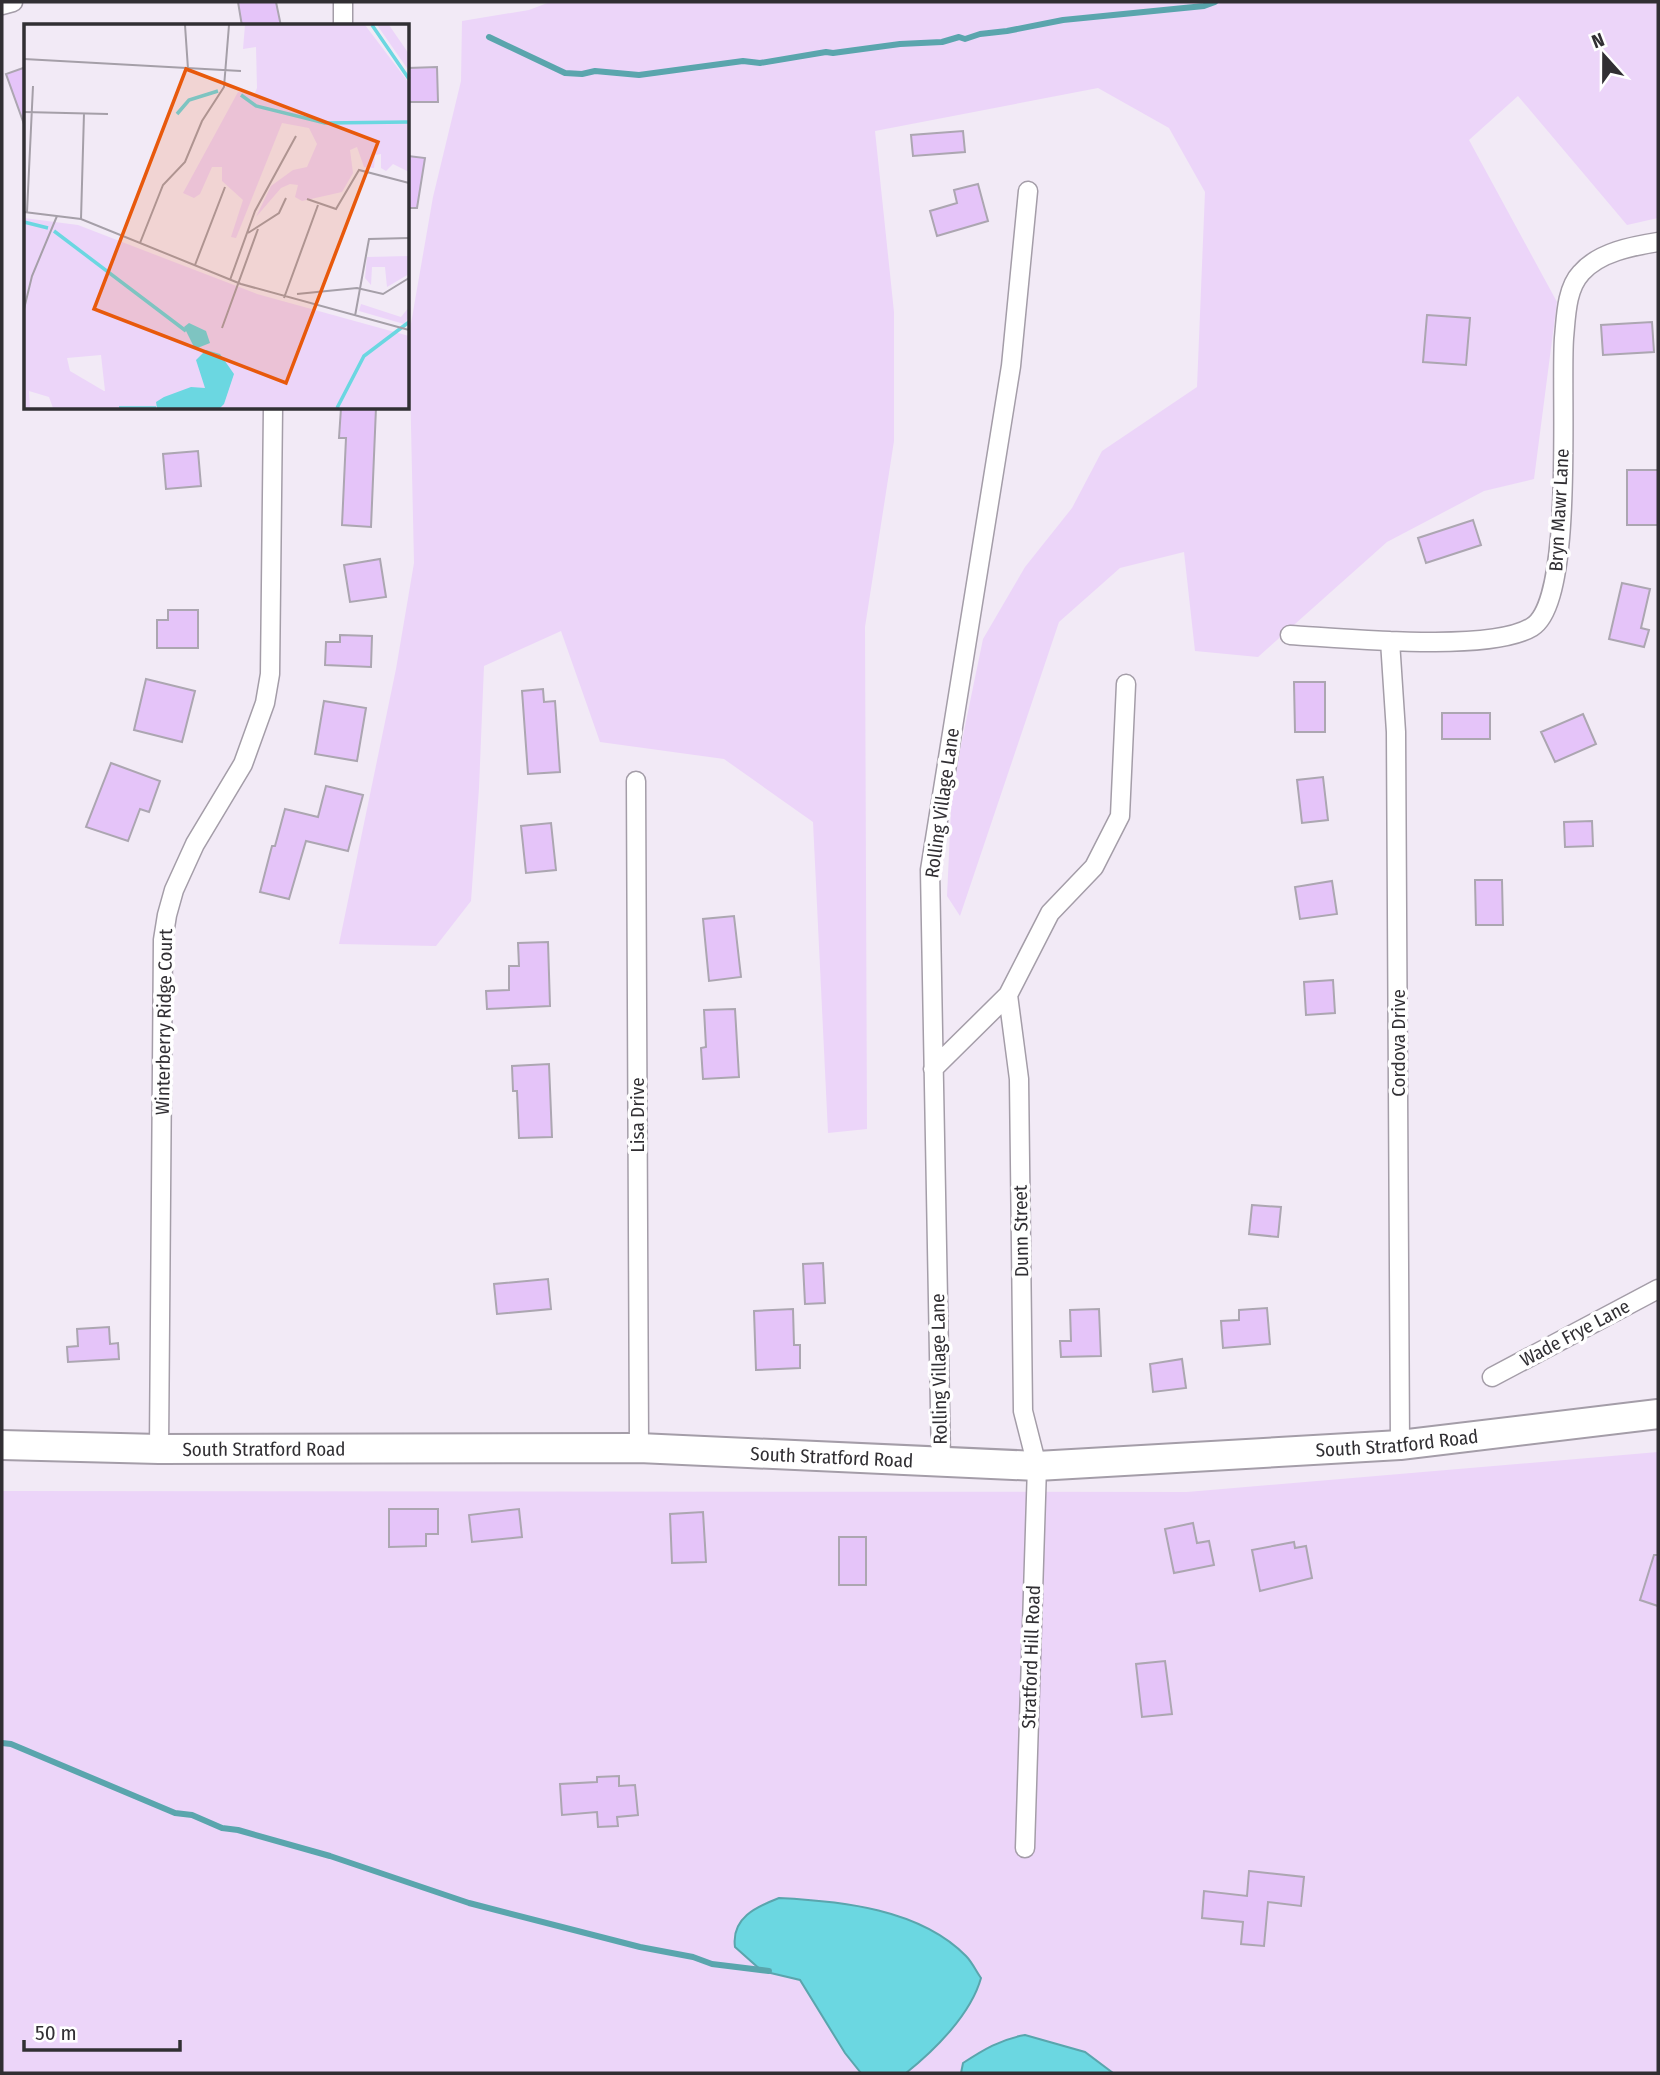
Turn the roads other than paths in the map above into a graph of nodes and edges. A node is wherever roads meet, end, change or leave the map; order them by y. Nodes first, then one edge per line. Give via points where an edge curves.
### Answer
1 (13, 2) edge
2 (344, 2) edge
3 (2, 5) edge
4 (343, 24) edge
5 (1028, 191) dead end
6 (1658, 242) edge
7 (273, 410) edge
8 (1290, 635) dead end
9 (1390, 641) junction
10 (1126, 684) dead end
11 (636, 781) dead end
12 (1008, 995) junction
13 (933, 1069) junction
14 (1658, 1289) edge
15 (1492, 1377) dead end
16 (1658, 1414) edge
17 (2, 1445) edge
18 (1400, 1445) junction
19 (639, 1448) junction
20 (159, 1449) junction
21 (941, 1462) junction
22 (1037, 1466) junction
23 (1025, 1848) dead end

1 - 3 street
2 - 4 street
5 - 13 street, Rolling Village Lane via 1011,366 930,870
6 - 9 street, Bryn Mawr Lane via 1597,260 1573,285 1562,372 1559,562 1547,610 1538,624 1492,638
7 - 20 street, Winterberry Ridge Court via 270,674 265,703 243,764 183,868 163,940
8 - 9 street, Bryn Mawr Lane
9 - 18 street, Cordova Drive via 1396,732
10 - 12 street via 1120,816 1094,867 1050,913
11 - 19 street, Lisa Drive
12 - 13 street
12 - 22 street, Dunn Street via 1018,1079 1023,1411
13 - 21 street, Rolling Village Lane
14 - 15 street, Wade Frye Lane
16 - 18 main road, South Stratford Road
17 - 20 main road, South Stratford Road
18 - 22 main road, South Stratford Road
19 - 20 main road, South Stratford Road
19 - 21 main road, South Stratford Road
21 - 22 main road, South Stratford Road
22 - 23 street, Stratford Hill Road

